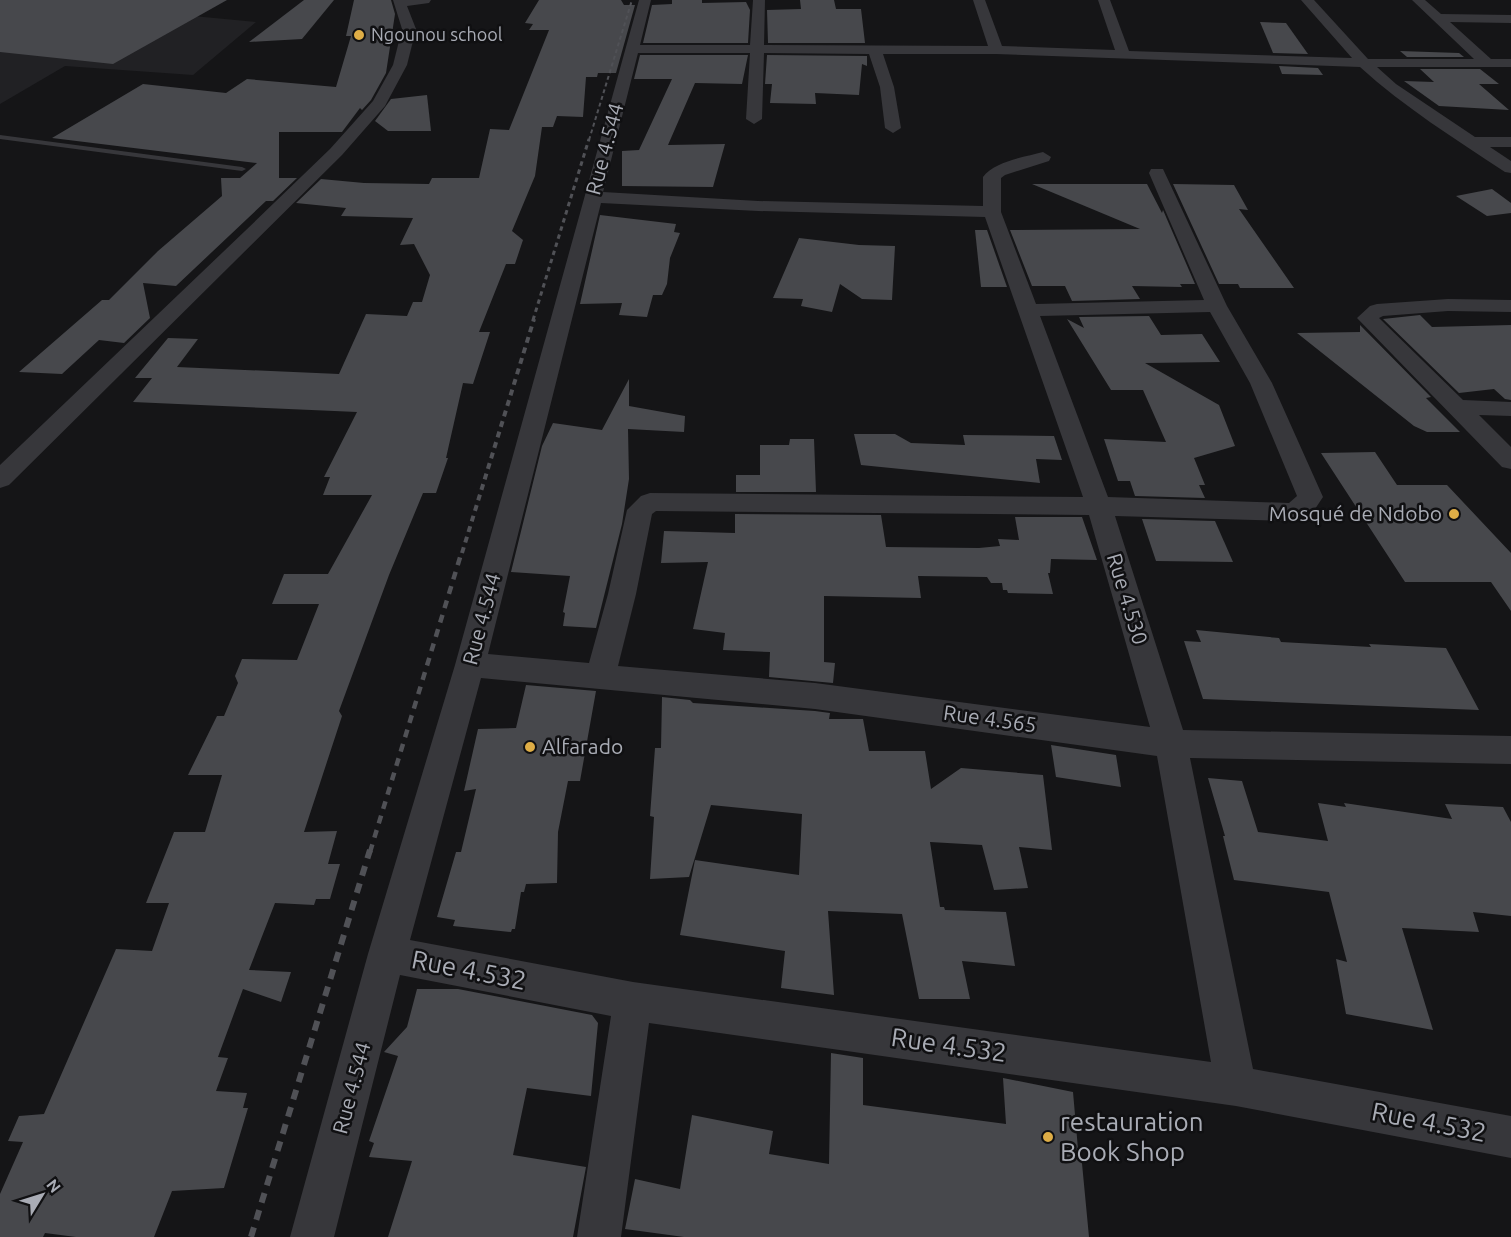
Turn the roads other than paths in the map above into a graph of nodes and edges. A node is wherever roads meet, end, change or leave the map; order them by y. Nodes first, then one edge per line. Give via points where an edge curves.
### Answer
1 (425, 0) edge
2 (645, 0) edge
3 (759, 0) edge
4 (979, 0) edge
5 (1104, 0) edge
6 (1307, 0) edge
7 (1418, 0) edge
8 (400, 2) edge
9 (1436, 18) junction
10 (1511, 19) edge
11 (632, 49) junction
12 (755, 50) junction
13 (996, 50) junction
14 (875, 51) junction
15 (1123, 53) junction
16 (1486, 62) junction
17 (1364, 63) junction
18 (1511, 63) edge
19 (754, 119) dead end
20 (893, 128) dead end
21 (0, 137) edge
22 (1471, 142) junction
23 (1511, 142) edge
24 (1043, 157) dead end
25 (1511, 168) edge
26 (242, 169) dead end
27 (1157, 173) dead end
28 (592, 197) junction
29 (992, 212) junction
30 (1217, 306) junction
31 (1511, 306) edge
32 (1029, 310) junction
33 (1458, 407) junction
34 (1511, 410) edge
35 (1511, 460) edge
36 (0, 478) edge
37 (1099, 506) junction
38 (470, 665) junction
39 (600, 677) junction
40 (1171, 744) junction
41 (1511, 750) edge
42 (387, 954) junction
43 (633, 1001) junction
44 (1236, 1086) junction
45 (1511, 1137) edge
46 (312, 1237) edge
47 (599, 1237) edge

1 - 8 street
2 - 11 street, Rue 4.544
3 - 12 street
4 - 13 street
5 - 15 street
6 - 17 street
7 - 9 street
8 - 36 street via 409,29 400,65 380,103 252,236
9 - 10 street
9 - 16 street
11 - 12 street
11 - 28 street, Rue 4.544
12 - 14 street
12 - 19 street
13 - 14 street
13 - 15 street
14 - 20 street via 887,87
15 - 17 street
16 - 17 street
16 - 18 street
17 - 22 street via 1391,87
21 - 26 lane
22 - 23 street
22 - 25 street
24 - 29 street, Rue 4.530 via 1005,168 992,177
27 - 30 street
28 - 29 street
28 - 38 street, Rue 4.544
29 - 32 street, Rue 4.530
30 - 32 street
30 - 37 street via 1261,382 1310,497 1293,512
31 - 33 street via 1448,304 1377,310 1367,318
32 - 37 street, Rue 4.530
33 - 34 street
33 - 35 street
37 - 39 street via 650,502 640,510
37 - 40 street, Rue 4.530
38 - 39 street, Rue 4.565
38 - 42 street, Rue 4.544
39 - 40 street, Rue 4.565 via 815,696
40 - 41 street, Rue 4.565
40 - 44 street, Rue 4.530
42 - 43 street, Rue 4.532
42 - 46 street, Rue 4.544
43 - 44 street, Rue 4.532
43 - 47 street
44 - 45 street, Rue 4.532

